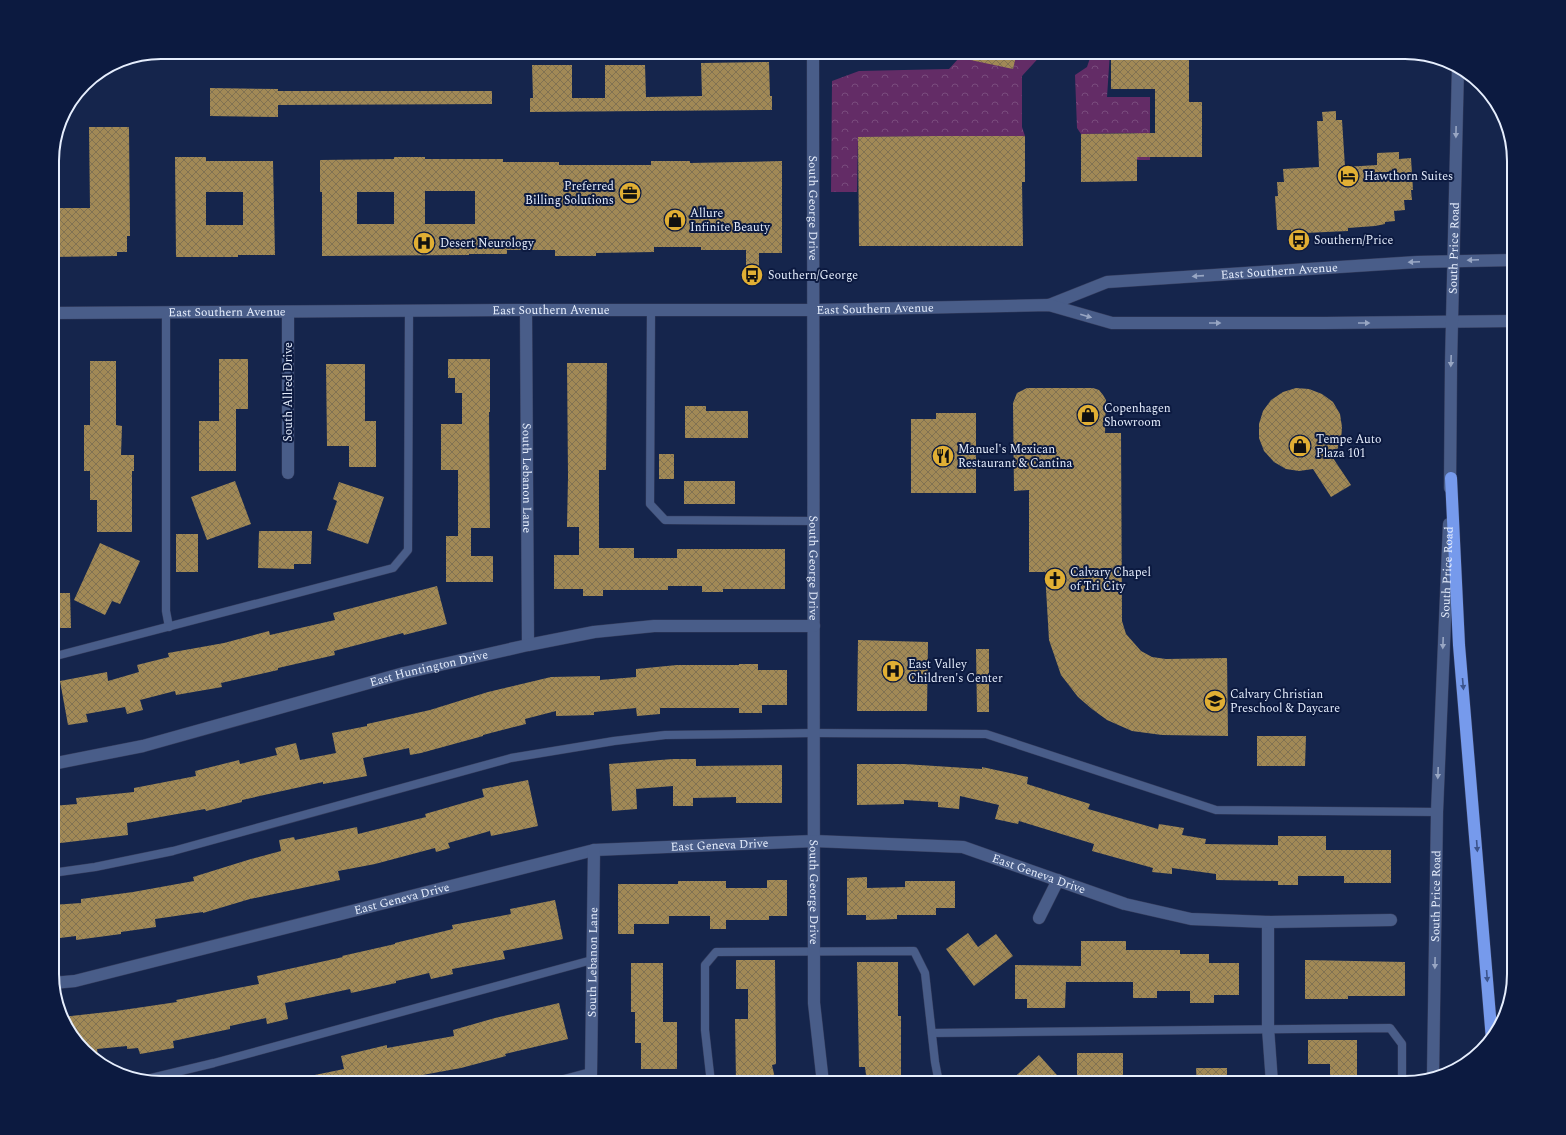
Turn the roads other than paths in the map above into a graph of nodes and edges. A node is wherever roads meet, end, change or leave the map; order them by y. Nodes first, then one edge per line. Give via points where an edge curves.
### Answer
1 (813, 59) edge
2 (1458, 74) edge
3 (1507, 260) edge
4 (1453, 261) junction
5 (1049, 305) junction
6 (526, 310) junction
7 (651, 310) junction
8 (814, 310) junction
9 (409, 311) junction
10 (288, 312) junction
11 (59, 313) edge
12 (166, 313) junction
13 (1507, 321) edge
14 (1452, 322) junction
15 (288, 473) dead end
16 (1451, 478) junction
17 (815, 521) junction
18 (814, 626) junction
19 (169, 627) junction
20 (528, 645) junction
21 (59, 655) edge
22 (814, 733) junction
23 (59, 763) edge
24 (1437, 812) junction
25 (814, 841) junction
26 (594, 850) junction
27 (59, 872) edge
28 (1058, 880) junction
29 (1039, 918) dead end
30 (1391, 920) dead end
31 (1268, 922) junction
32 (814, 951) junction
33 (592, 960) junction
34 (59, 982) edge
35 (1268, 1028) junction
36 (1491, 1028) edge
37 (932, 1033) junction
38 (1433, 1073) edge
39 (160, 1076) edge
40 (583, 1076) edge
41 (710, 1076) edge
42 (822, 1076) edge
43 (938, 1076) edge
44 (1271, 1076) edge
45 (1402, 1076) edge

1 - 8 street, South George Drive
2 -> 4 street, South Price Road
3 -> 4 street, East Southern Avenue
4 -> 5 street, East Southern Avenue via 1107,282
4 - 14 street, South Price Road
5 - 8 street, East Southern Avenue
5 -> 14 street, East Southern Avenue via 1112,323
6 - 7 street, East Southern Avenue
6 - 9 street, East Southern Avenue
6 - 20 street, South Lebanon Lane
7 - 8 street, East Southern Avenue
7 - 17 lane via 650,504 665,520
8 - 17 street, South George Drive
9 - 10 street, East Southern Avenue
9 - 19 lane via 408,550 393,568
10 - 12 street, East Southern Avenue
10 - 15 street, South Allred Drive
11 - 12 street, East Southern Avenue
12 - 19 lane via 166,611
13 - 14 street, East Southern Avenue
14 -> 16 street, South Price Road
16 -> 24 street, South Price Road
16 -> 36 highway via 1459,645
17 - 18 street, South George Drive
18 - 20 street, East Huntington Drive via 654,626 594,632
18 - 22 street, South George Drive
19 - 21 lane
20 - 23 street, East Huntington Drive via 404,674 143,746
22 - 24 lane via 986,734 1216,810
22 - 25 street, South George Drive
22 - 27 lane via 665,735 511,758 172,851
24 -> 38 street, South Price Road
25 - 26 street, East Geneva Drive
25 - 28 street, East Geneva Drive via 963,847
25 - 32 street, South George Drive
26 - 33 street, South Lebanon Lane
26 - 34 street, East Geneva Drive via 83,979
28 - 29 street
28 - 31 street, East Geneva Drive via 1125,904 1191,919
30 - 31 street, East Geneva Drive
31 - 35 street
32 - 37 lane via 914,951 925,973
32 - 41 lane via 716,952 705,965 705,1030
32 - 42 street, South George Drive via 814,1003
33 - 39 lane
33 - 40 street, South Lebanon Lane via 591,1074
35 - 37 lane
35 - 44 street
35 - 45 lane via 1390,1028 1402,1044
37 - 43 lane

